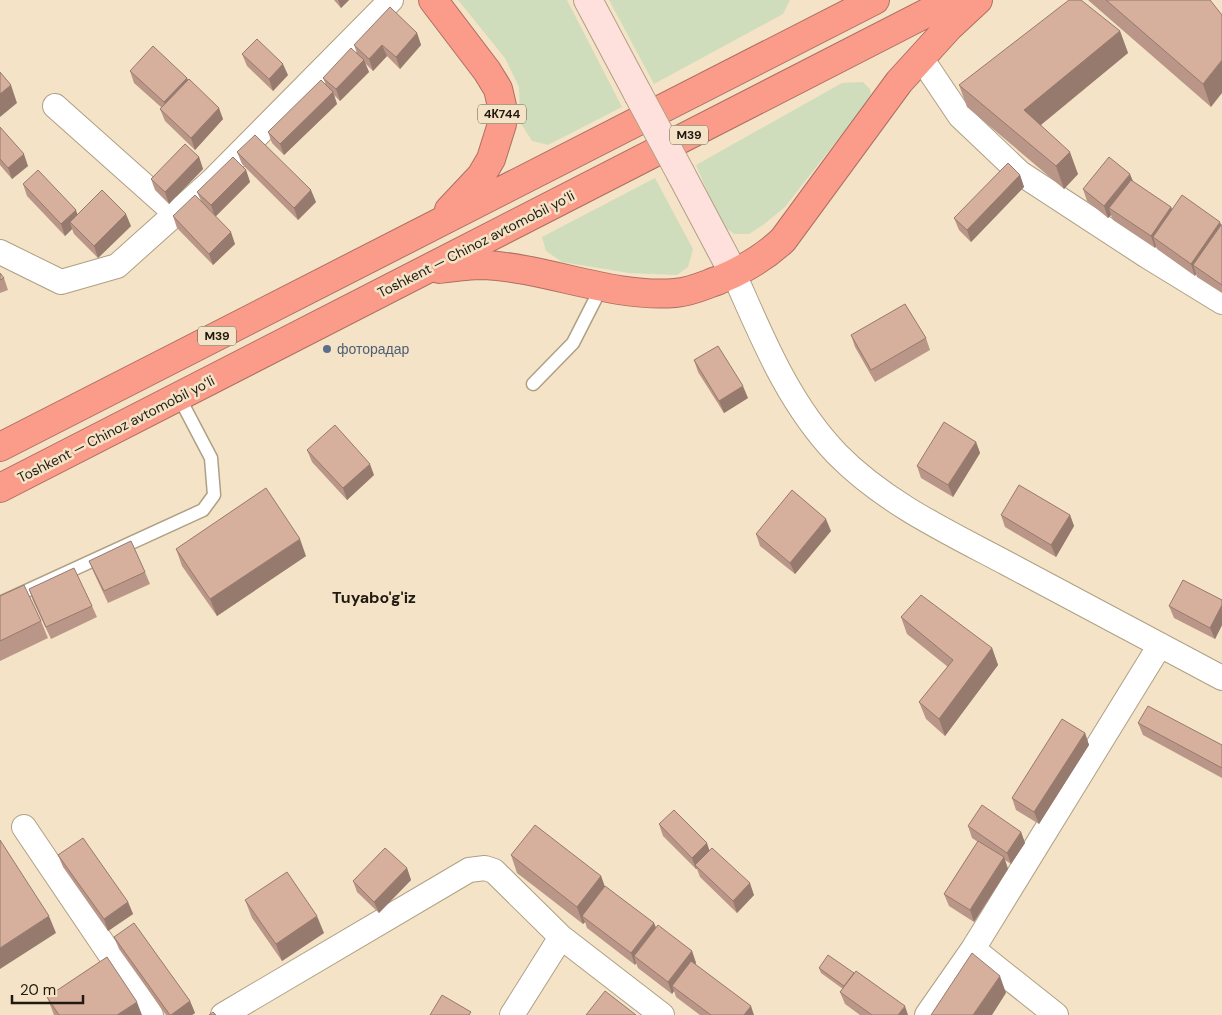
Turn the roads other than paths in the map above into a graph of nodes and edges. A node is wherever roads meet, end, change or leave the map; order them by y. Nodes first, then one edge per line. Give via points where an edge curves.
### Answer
1 (391, 0) edge
2 (434, 0) edge
3 (588, 0) edge
4 (875, 0) edge
5 (952, 0) edge
6 (978, 0) edge
7 (921, 58) junction
8 (55, 106) dead end
9 (175, 214) junction
10 (434, 226) junction
11 (0, 252) edge
12 (426, 269) junction
13 (734, 274) junction
14 (601, 288) junction
15 (1222, 302) edge
16 (219, 335) junction
17 (233, 368) junction
18 (533, 384) dead end
19 (179, 397) junction
20 (0, 447) edge
21 (0, 488) edge
22 (0, 603) edge
23 (1160, 645) junction
24 (1222, 678) edge
25 (24, 827) dead end
26 (560, 937) junction
27 (973, 949) junction
28 (151, 1015) edge
29 (223, 1015) edge
30 (512, 1015) edge
31 (662, 1015) edge
32 (927, 1015) edge
33 (1056, 1015) edge

1 - 9 street via 213,180
2 - 10 highway, 4К744 via 487,71 498,89 502,106 502,124 491,159 477,181
3 - 13 main road, bridge
4 - 10 highway, M39
5 - 12 highway, Toshkent — Chinoz avtomobil yoʻli / M39
6 - 7 highway
7 - 13 highway via 899,82 782,240 768,254
7 - 15 street via 960,116 1020,173
8 - 9 street
9 - 11 street via 117,266 61,282
10 - 16 highway, M39
12 - 14 highway via 484,265
12 - 17 highway, Toshkent — Chinoz avtomobil yoʻli / M39
13 - 14 highway via 677,293
13 - 23 street via 791,395 836,453 858,474 909,511
14 - 18 lane via 573,344
16 - 17 highway via 210,347 212,359 221,368
16 - 20 highway, M39
17 - 19 highway, Toshkent — Chinoz avtomobil yoʻli / M39
19 - 21 highway, Toshkent — Chinoz avtomobil yoʻli / M39
19 - 22 lane via 211,458 214,496 203,510
23 - 24 street
23 - 27 street
25 - 28 street
26 - 29 street via 494,871 485,868 469,870
26 - 30 street
26 - 31 street
27 - 32 street
27 - 33 street

